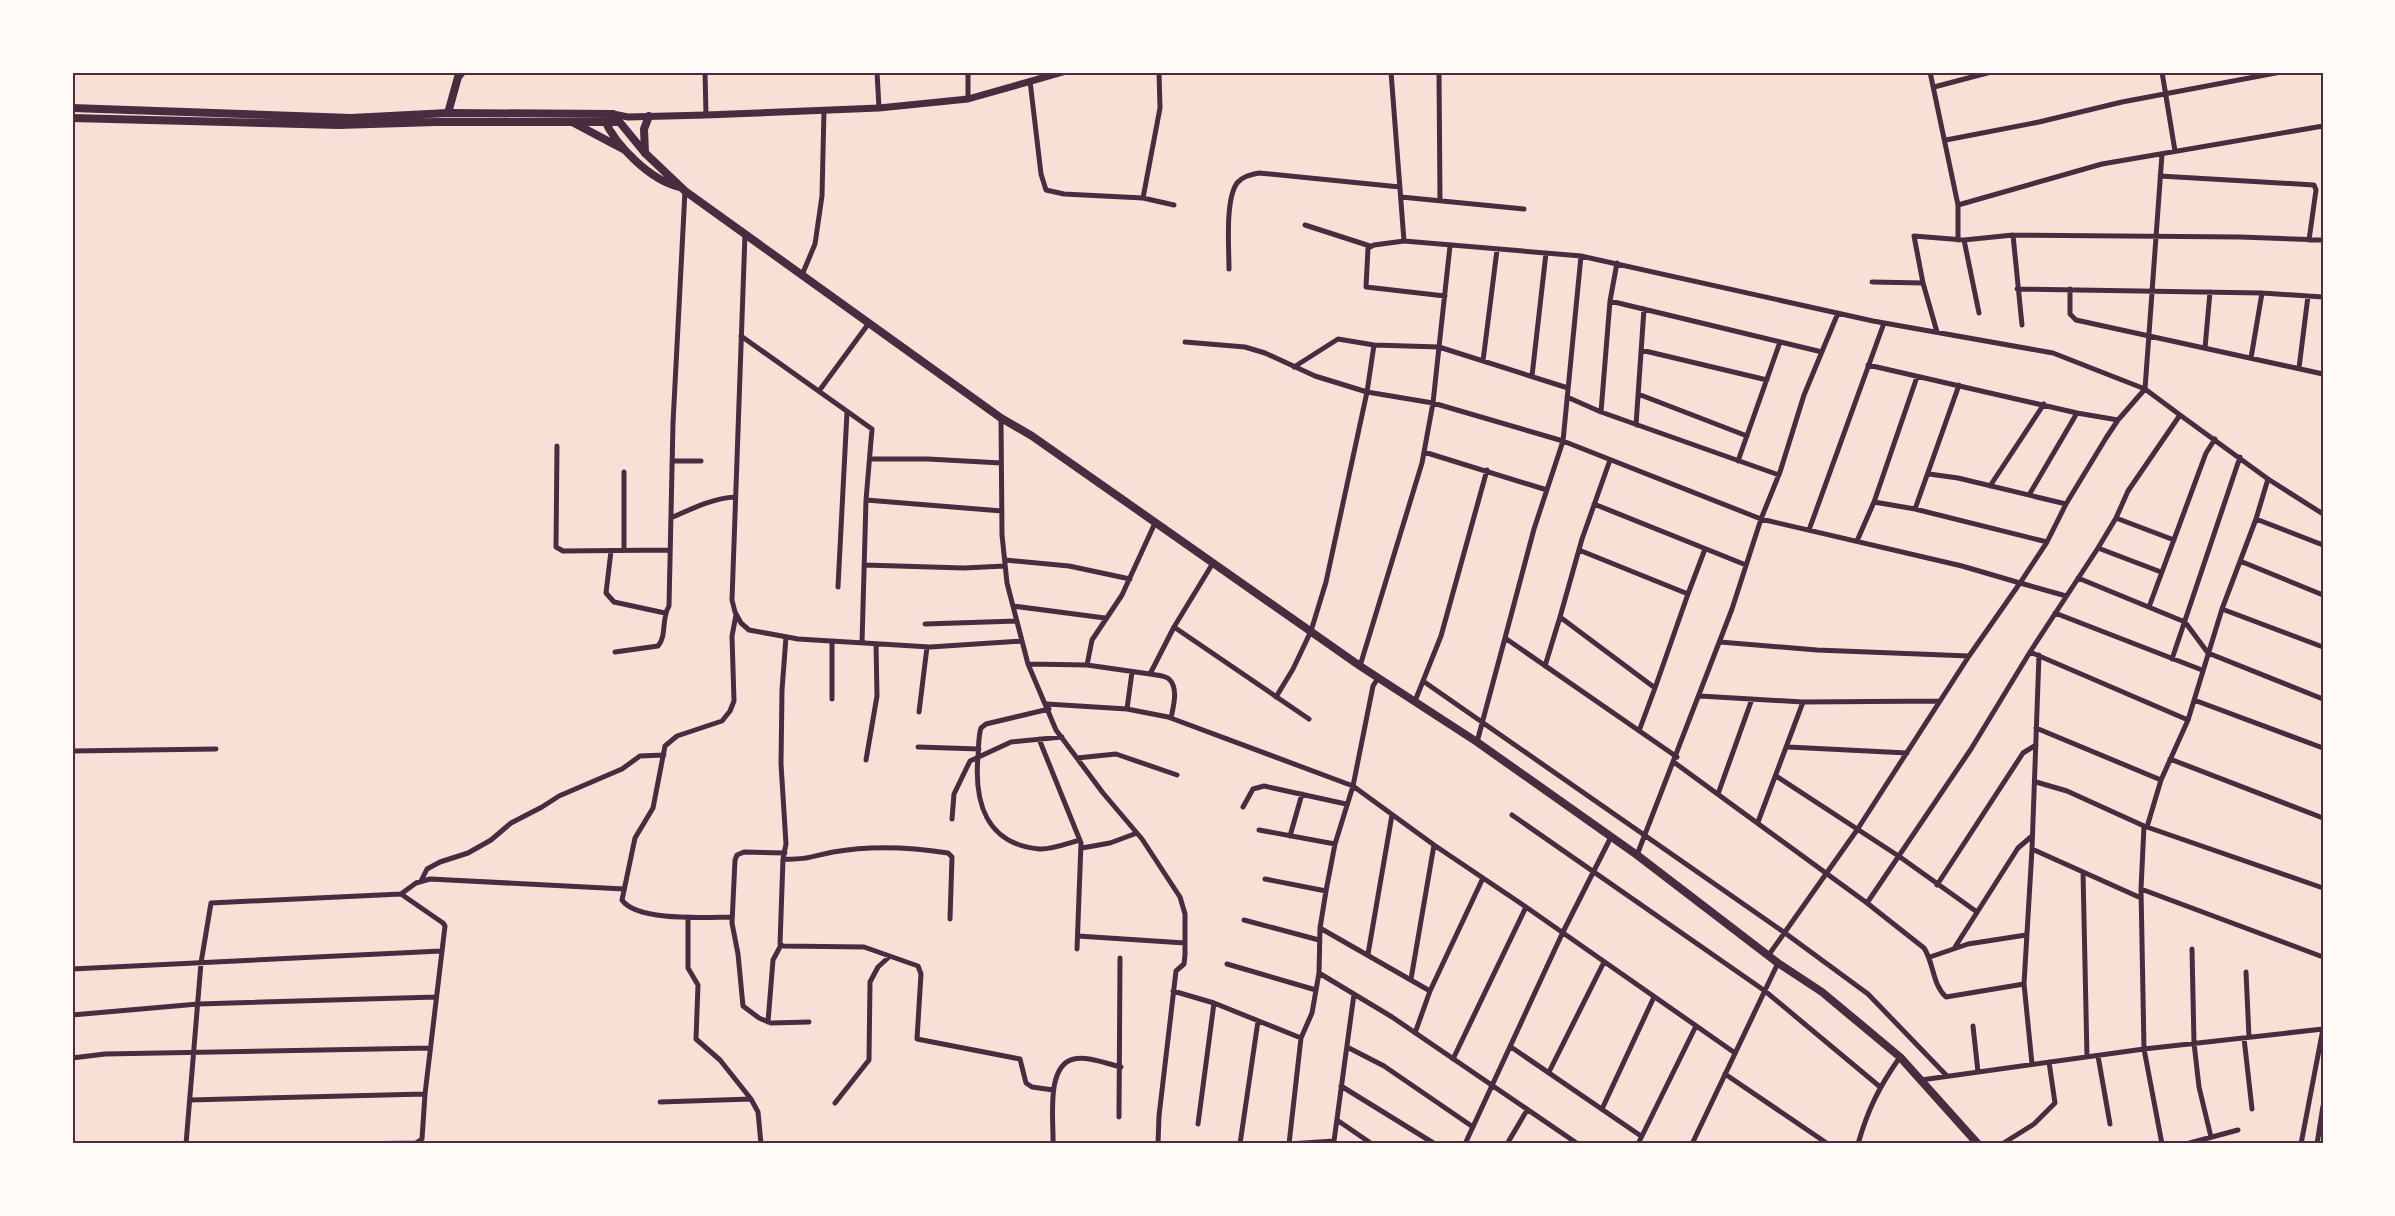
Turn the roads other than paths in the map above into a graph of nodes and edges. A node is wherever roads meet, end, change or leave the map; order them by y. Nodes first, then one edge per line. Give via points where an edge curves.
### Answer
1 (462, 72) edge
2 (705, 72) edge
3 (877, 72) edge
4 (968, 72) edge
5 (1063, 72) edge
6 (1159, 72) edge
7 (1391, 72) edge
8 (1439, 72) edge
9 (1930, 72) edge
10 (1991, 72) edge
11 (2162, 72) edge
12 (2281, 72) edge
13 (1030, 81) junction
14 (1934, 87) junction
15 (2165, 94) junction
16 (968, 99) junction
17 (72, 108) edge
18 (879, 108) junction
19 (824, 110) junction
20 (448, 113) junction
21 (602, 114) junction
22 (613, 114) junction
23 (649, 116) junction
24 (705, 116) junction
25 (628, 117) junction
26 (72, 118) edge
27 (619, 122) junction
28 (573, 123) junction
29 (606, 123) junction
30 (2323, 126) edge
31 (1946, 140) junction
32 (624, 149) junction
33 (2175, 152) junction
34 (645, 153) junction
35 (2162, 153) junction
36 (2160, 176) junction
37 (1400, 187) junction
38 (683, 189) junction
39 (1401, 197) junction
40 (1143, 198) junction
41 (1440, 201) junction
42 (1958, 204) junction
43 (1174, 205) dead end
44 (1524, 208) dead end
45 (1305, 225) dead end
46 (745, 234) junction
47 (2013, 235) junction
48 (2155, 236) junction
49 (1961, 240) junction
50 (2308, 240) junction
51 (2323, 240) edge
52 (1404, 241) junction
53 (1370, 246) junction
54 (1450, 246) junction
55 (1497, 250) junction
56 (1545, 253) junction
57 (1581, 256) junction
58 (1617, 263) junction
59 (1229, 269) dead end
60 (802, 275) junction
61 (1872, 282) dead end
62 (1923, 283) junction
63 (2017, 289) junction
64 (2070, 289) junction
65 (2152, 291) junction
66 (2210, 292) junction
67 (2262, 293) junction
68 (1445, 296) junction
69 (2308, 296) junction
70 (2323, 297) edge
71 (1610, 301) junction
72 (1644, 309) junction
73 (1838, 313) junction
74 (1979, 313) dead end
75 (869, 323) junction
76 (1884, 323) junction
77 (2022, 325) dead end
78 (1937, 332) junction
79 (741, 336) junction
80 (2149, 337) junction
81 (1185, 342) dead end
82 (1780, 342) junction
83 (1374, 345) junction
84 (1439, 347) junction
85 (2205, 348) junction
86 (1641, 350) junction
87 (1822, 352) junction
88 (2251, 358) junction
89 (1483, 361) junction
90 (1868, 365) junction
91 (1294, 367) junction
92 (2299, 368) junction
93 (2323, 374) edge
94 (1532, 376) junction
95 (1917, 377) junction
96 (1767, 380) junction
97 (1959, 385) junction
98 (1568, 388) junction
99 (2145, 389) junction
100 (819, 391) junction
101 (1367, 392) junction
102 (1638, 394) junction
103 (1567, 397) junction
104 (1433, 403) junction
105 (2044, 404) junction
106 (847, 412) junction
107 (1601, 412) junction
108 (2077, 413) junction
109 (2180, 415) junction
110 (1001, 418) junction
111 (2118, 420) junction
112 (1636, 425) junction
113 (1747, 436) junction
114 (2215, 439) junction
115 (1563, 441) junction
116 (557, 446) dead end
117 (1424, 452) junction
118 (2240, 457) junction
119 (870, 459) junction
120 (1610, 460) junction
121 (672, 461) junction
122 (701, 461) dead end
123 (1738, 461) junction
124 (1001, 463) junction
125 (1487, 470) junction
126 (624, 471) dead end
127 (1929, 474) junction
128 (1779, 475) junction
129 (2268, 479) junction
130 (1990, 486) junction
131 (1547, 490) junction
132 (2029, 495) junction
133 (735, 497) junction
134 (866, 500) junction
135 (1874, 502) junction
136 (1594, 504) junction
137 (2066, 504) junction
138 (1916, 509) junction
139 (1002, 512) junction
140 (2323, 514) edge
141 (671, 518) junction
142 (2116, 518) junction
143 (1761, 519) junction
144 (2256, 519) junction
145 (1155, 523) junction
146 (1809, 530) junction
147 (2174, 540) junction
148 (1857, 541) junction
149 (2047, 542) junction
150 (2323, 545) edge
151 (2098, 548) junction
152 (1705, 549) junction
153 (611, 550) junction
154 (624, 550) junction
155 (670, 550) junction
156 (1579, 550) junction
157 (2240, 561) junction
158 (1005, 563) junction
159 (1213, 563) junction
160 (864, 565) junction
161 (1746, 565) junction
162 (2161, 572) junction
163 (2078, 578) junction
164 (1130, 579) junction
165 (2020, 583) junction
166 (838, 587) dead end
167 (1688, 594) junction
168 (2323, 595) edge
169 (2066, 596) junction
170 (1013, 606) junction
171 (2149, 607) junction
172 (2222, 609) junction
173 (665, 612) junction
174 (2055, 614) junction
175 (736, 615) junction
176 (1560, 617) junction
177 (1106, 618) junction
178 (1017, 621) junction
179 (2185, 622) junction
180 (925, 624) dead end
181 (1174, 627) junction
182 (1311, 631) junction
183 (786, 637) junction
184 (1505, 638) junction
185 (832, 641) junction
186 (1022, 641) junction
187 (1720, 642) junction
188 (862, 643) junction
189 (876, 644) junction
190 (927, 647) junction
191 (2323, 647) edge
192 (615, 652) dead end
193 (2030, 652) junction
194 (2208, 653) junction
195 (2039, 655) junction
196 (1969, 656) junction
197 (2172, 659) junction
198 (1028, 664) junction
199 (1087, 665) junction
200 (1360, 666) junction
201 (1545, 666) junction
202 (2202, 670) junction
203 (1132, 672) junction
204 (1150, 674) junction
205 (1378, 678) junction
206 (1423, 681) junction
207 (1655, 688) junction
208 (1700, 696) junction
209 (1275, 697) junction
210 (832, 699) dead end
211 (1752, 699) junction
212 (2323, 699) edge
213 (2194, 700) junction
214 (1414, 701) junction
215 (1940, 701) junction
216 (1803, 702) junction
217 (1048, 706) junction
218 (1126, 709) junction
219 (918, 712) dead end
220 (1171, 718) junction
221 (1309, 718) dead end
222 (2188, 720) junction
223 (1482, 723) junction
224 (2036, 728) junction
225 (1639, 731) junction
226 (1062, 737) junction
227 (1039, 739) junction
228 (1477, 742) junction
229 (2036, 746) junction
230 (918, 747) dead end
231 (1788, 747) junction
232 (2323, 748) edge
233 (216, 749) dead end
234 (979, 749) junction
235 (72, 751) edge
236 (1907, 753) junction
237 (664, 755) junction
238 (978, 757) junction
239 (1077, 758) junction
240 (2170, 759) junction
241 (866, 760) dead end
242 (1676, 760) junction
243 (1177, 776) dead end
244 (1776, 776) junction
245 (2161, 780) junction
246 (2036, 782) junction
247 (1353, 786) junction
248 (1718, 794) junction
249 (1302, 795) junction
250 (1346, 804) junction
251 (1243, 807) dead end
252 (1392, 814) junction
253 (1512, 815) dead end
254 (2323, 818) edge
255 (952, 819) dead end
256 (1758, 822) junction
257 (2146, 826) junction
258 (1259, 830) dead end
259 (1857, 830) junction
260 (1137, 833) junction
261 (1290, 836) junction
262 (1645, 836) junction
263 (2032, 836) junction
264 (1611, 837) junction
265 (1080, 840) junction
266 (1335, 844) junction
267 (1434, 845) junction
268 (1082, 848) junction
269 (2032, 849) junction
270 (1637, 855) junction
271 (784, 856) junction
272 (1900, 857) junction
273 (1593, 871) junction
274 (2083, 872) junction
275 (1828, 873) junction
276 (1483, 878) junction
277 (1265, 879) dead end
278 (421, 881) junction
279 (1937, 885) junction
280 (2323, 888) edge
281 (624, 889) junction
282 (2141, 889) junction
283 (1326, 891) junction
284 (400, 894) junction
285 (2141, 898) junction
286 (1867, 903) junction
287 (1526, 907) junction
288 (1977, 912) junction
289 (688, 917) junction
290 (732, 917) junction
291 (950, 919) dead end
292 (1244, 920) dead end
293 (1320, 928) junction
294 (1785, 933) junction
295 (1562, 934) junction
296 (2025, 935) junction
297 (1077, 936) junction
298 (1319, 940) junction
299 (1185, 943) junction
300 (781, 945) junction
301 (1956, 947) junction
302 (1077, 949) dead end
303 (2192, 949) dead end
304 (441, 951) junction
305 (1368, 954) junction
306 (1768, 956) junction
307 (889, 957) junction
308 (1120, 957) dead end
309 (1930, 957) junction
310 (2323, 957) edge
311 (1604, 962) junction
312 (201, 963) junction
313 (1778, 963) junction
314 (1227, 964) dead end
315 (72, 969) edge
316 (2246, 972) dead end
317 (1319, 973) junction
318 (1411, 979) junction
319 (2024, 984) junction
320 (1316, 990) junction
321 (1765, 990) junction
322 (1173, 991) junction
323 (1430, 991) junction
324 (1354, 994) junction
325 (436, 997) junction
326 (1654, 997) junction
327 (198, 1004) junction
328 (1214, 1004) junction
329 (72, 1015) edge
330 (1258, 1021) junction
331 (768, 1022) junction
332 (809, 1022) dead end
333 (1696, 1026) junction
334 (1973, 1026) dead end
335 (2323, 1029) edge
336 (1415, 1032) junction
337 (1301, 1038) junction
338 (2246, 1038) junction
339 (2194, 1043) junction
340 (1347, 1047) junction
341 (1511, 1047) junction
342 (429, 1048) junction
343 (2144, 1049) junction
344 (1735, 1053) junction
345 (194, 1054) junction
346 (2098, 1056) junction
347 (1900, 1057) junction
348 (2087, 1057) junction
349 (72, 1058) edge
350 (1453, 1059) junction
351 (2049, 1062) junction
352 (2032, 1064) junction
353 (1120, 1067) junction
354 (1549, 1072) junction
355 (1978, 1072) junction
356 (1725, 1074) junction
357 (1947, 1077) junction
358 (1920, 1080) junction
359 (1341, 1086) junction
360 (1493, 1086) junction
361 (1880, 1086) junction
362 (1053, 1090) junction
363 (424, 1094) junction
364 (751, 1099) junction
365 (190, 1100) junction
366 (660, 1102) dead end
367 (835, 1103) dead end
368 (2323, 1106) edge
369 (1602, 1109) junction
370 (2252, 1109) dead end
371 (1527, 1110) junction
372 (1119, 1117) dead end
373 (1337, 1120) junction
374 (1198, 1124) dead end
375 (2110, 1124) dead end
376 (1473, 1127) junction
377 (2238, 1130) dead end
378 (1641, 1136) junction
379 (2211, 1137) junction
380 (1693, 1143) edge
381 (186, 1144) edge
382 (348, 1144) edge
383 (761, 1144) edge
384 (1053, 1144) edge
385 (1158, 1144) edge
386 (1240, 1144) edge
387 (1289, 1144) edge
388 (1372, 1144) edge
389 (1435, 1144) edge
390 (1465, 1144) edge
391 (1507, 1144) edge
392 (1578, 1144) edge
393 (1638, 1144) edge
394 (1828, 1144) edge
395 (1858, 1144) edge
396 (1978, 1144) edge
397 (2002, 1144) edge
398 (2162, 1144) edge
399 (2186, 1144) edge
400 (2301, 1144) edge
401 (2317, 1144) edge

1 - 20 main road
2 - 24 street
3 - 18 street
4 - 16 street
5 - 13 street
6 - 40 street via 1160,108
7 - 37 street
8 - 41 street
9 - 14 street
10 - 14 street
11 - 15 street
12 - 15 street
13 - 16 street
13 - 40 street via 1046,190
14 - 31 street
15 - 31 street
15 - 33 street
16 - 18 street
17 - 20 highway via 351,118
18 - 19 street
19 - 24 street
19 - 60 street via 822,196 815,244
20 - 21 highway
21 - 22 highway
21 - 29 highway
22 - 25 street
22 - 27 highway
23 - 24 street
23 - 25 street
23 - 34 highway via 644,129
25 - 27 street
26 - 28 highway via 339,125
27 - 29 highway
27 - 34 highway
28 - 29 highway
28 - 32 highway
29 - 32 highway
30 - 33 street
31 - 42 street
32 - 38 highway via 670,185
33 - 35 street
34 - 38 highway
35 - 36 street
35 - 42 street via 2102,164
36 - 48 street
36 - 50 street via 2314,185
37 - 39 street
37 - 59 street via 1258,173 1246,176 1232,195
38 - 46 highway
38 - 121 street
39 - 41 street
39 - 52 street
40 - 43 street
41 - 44 street
42 - 49 street
45 - 53 street
46 - 60 highway
46 - 79 street
47 - 48 street
47 - 49 street
47 - 63 street
48 - 50 street
48 - 65 street
49 - 62 street via 1913,237
49 - 74 street
50 - 51 street
52 - 53 street
52 - 54 street
53 - 68 street via 1366,287
54 - 55 street
54 - 68 street
55 - 56 street
55 - 89 street
56 - 57 street
56 - 94 street
57 - 58 street
57 - 98 street
58 - 71 street
58 - 73 street
60 - 75 highway
61 - 62 street
62 - 78 street
63 - 64 street
63 - 77 street
64 - 65 street
64 - 80 street via 2072,318
65 - 66 street
65 - 80 street
66 - 67 street
66 - 85 street
67 - 69 street
67 - 88 street
68 - 84 street
69 - 70 street
69 - 92 street
71 - 72 street
71 - 107 street
72 - 82 street
72 - 86 street
73 - 76 street
73 - 87 street
75 - 100 street
75 - 110 highway
76 - 78 street
76 - 90 street
78 - 99 street via 2053,353
79 - 100 street
79 - 133 street
80 - 85 street
80 - 99 street
81 - 91 street via 1245,347
82 - 87 street
82 - 96 street
83 - 84 street
83 - 91 street via 1338,339
83 - 101 street
84 - 89 street
84 - 104 street
85 - 88 street
86 - 96 street
86 - 102 street
87 - 128 street via 1804,394
88 - 92 street
89 - 94 street
90 - 95 street
90 - 146 street
91 - 101 street
92 - 93 street
94 - 98 street
95 - 97 street
95 - 135 street
96 - 113 street
97 - 105 street
97 - 127 street
98 - 103 street
99 - 109 street
99 - 111 street
100 - 106 street
101 - 104 street
101 - 182 street via 1326,582
102 - 112 street
102 - 113 street
103 - 107 street
103 - 115 street
104 - 115 street
104 - 117 street
105 - 108 street
105 - 130 street
106 - 119 street via 872,429
106 - 166 street
107 - 112 street
108 - 111 street
108 - 132 street
109 - 114 street
109 - 142 street via 2128,491
110 - 124 street
110 - 145 highway
111 - 137 street
112 - 123 street
113 - 123 street
114 - 118 street
114 - 147 street via 2206,453
115 - 120 street
115 - 131 street
116 - 153 street via 556,548
117 - 125 street
117 - 200 street
118 - 129 street
118 - 179 street
119 - 124 street
119 - 134 street
120 - 136 street
120 - 143 street
121 - 122 street
121 - 141 street
123 - 128 street
124 - 139 street
125 - 131 street
125 - 206 street via 1441,636
126 - 154 street
127 - 130 street
127 - 138 street
128 - 143 street
129 - 140 street
129 - 144 street
130 - 132 street
131 - 184 street
132 - 137 street
133 - 141 street via 696,506
133 - 175 street via 732,600
134 - 139 street
134 - 160 street
135 - 138 street
135 - 148 street
136 - 152 street
136 - 156 street
137 - 149 street
138 - 149 street
139 - 158 street
141 - 155 street
142 - 147 street
142 - 151 street
143 - 146 street
143 - 161 street
144 - 150 street
144 - 157 street
145 - 159 highway
145 - 164 street
146 - 148 street
147 - 162 street
148 - 165 street
149 - 165 street
151 - 162 street
151 - 163 street
152 - 161 street
152 - 167 street
153 - 154 street
153 - 173 street via 608,598
154 - 155 street
155 - 173 street via 669,606
156 - 167 street
156 - 176 street
157 - 168 street
157 - 172 street
158 - 160 street via 964,568
158 - 164 street via 1069,566
158 - 170 street
159 - 181 street
159 - 182 highway
160 - 188 street
161 - 187 street
162 - 171 street
163 - 169 street
163 - 171 street
164 - 177 street
165 - 169 street
165 - 196 street
167 - 207 street
169 - 174 street
170 - 177 street
170 - 178 street
171 - 179 street
172 - 191 street
172 - 194 street
173 - 192 street via 663,639 658,646
174 - 193 street
174 - 197 street
175 - 183 street via 749,630
175 - 237 street via 732,636 734,701 730,711 722,721 670,740
176 - 201 street
176 - 207 street
177 - 199 street via 1092,639
178 - 180 street
178 - 186 street
179 - 194 street
179 - 197 street
181 - 204 street
181 - 209 street
182 - 200 highway
182 - 209 street
183 - 185 street
183 - 271 street via 781,764
184 - 201 street
184 - 223 street
185 - 188 street
185 - 210 street
186 - 190 street
186 - 198 street
187 - 196 street
187 - 208 street
188 - 189 street
189 - 190 street
189 - 241 street via 877,696
190 - 219 street
193 - 195 street
193 - 272 street
194 - 202 street
194 - 212 street
195 - 222 street
195 - 224 street
196 - 215 street
197 - 202 street
198 - 199 street
198 - 217 street
199 - 203 street
200 - 205 highway
201 - 225 street
202 - 213 street
203 - 204 street
203 - 218 street
204 - 220 street via 1166,677 1172,684 1175,700
205 - 214 highway
205 - 247 street via 1373,686
206 - 214 street
206 - 223 street
207 - 225 street
208 - 211 street
208 - 242 street
209 - 221 street
211 - 216 street
211 - 248 street
213 - 222 street
213 - 232 street
214 - 228 highway
215 - 216 street
215 - 236 street
216 - 231 street
217 - 218 street
217 - 226 street
217 - 234 street via 983,726
218 - 220 street
220 - 247 street
222 - 240 street
223 - 228 street
223 - 262 street
224 - 229 street
224 - 245 street
225 - 242 street
226 - 227 street
226 - 239 street
227 - 238 street via 1011,742
227 - 265 street
228 - 264 highway
229 - 246 street
229 - 279 street via 2023,753
230 - 234 street
231 - 236 street
231 - 244 street
233 - 235 street
234 - 238 street
236 - 259 street
237 - 278 street via 640,756 622,769 559,796 511,823 476,849 428,869
237 - 281 street via 653,808 635,838
238 - 255 street via 966,767 954,794
238 - 265 street via 976,775 984,816 1005,839 1041,849
239 - 243 street via 1116,754
239 - 260 street
240 - 245 street
240 - 254 street
242 - 248 street
242 - 262 street
244 - 256 street
244 - 259 street
245 - 257 street
246 - 257 street via 2067,791
246 - 263 street
247 - 250 street
247 - 252 street
248 - 256 street
249 - 250 street
249 - 251 street via 1257,787
249 - 261 street
250 - 266 street
252 - 267 street
252 - 305 street
253 - 273 street
256 - 275 street
257 - 280 street
257 - 282 street
258 - 261 street
259 - 272 street
259 - 275 street
260 - 268 street
260 - 299 street via 1180,897 1185,914
261 - 266 street
262 - 270 street
262 - 294 street
263 - 269 street
263 - 288 street via 2018,848
264 - 270 highway
264 - 273 street
265 - 268 street
266 - 283 street
267 - 276 street
267 - 318 street
268 - 297 street
269 - 274 street
269 - 296 street
270 - 306 highway
271 - 290 street via 744,852 737,855
271 - 291 street via 807,860 832,852 876,847 913,847 948,853 952,857
271 - 300 street
272 - 279 street
272 - 286 street
273 - 295 street
273 - 321 street
274 - 285 street
274 - 348 street
275 - 286 street
275 - 294 street
276 - 287 street
276 - 323 street
277 - 283 street
278 - 281 street via 454,879
278 - 284 street
279 - 288 street
281 - 289 street via 622,900 632,908 668,917
282 - 285 street
282 - 310 street
283 - 293 street
284 - 304 street via 444,924
284 - 312 street via 211,903
285 - 343 street
286 - 309 street
287 - 295 street
287 - 350 street
288 - 301 street
289 - 290 street
289 - 364 street via 688,968 698,985 696,1040 720,1059
290 - 331 street via 743,1006
292 - 298 street
293 - 298 street
293 - 305 street
294 - 306 street
294 - 357 street via 1868,994
295 - 311 street
295 - 341 street
296 - 301 street
296 - 319 street
297 - 299 street
297 - 302 street
298 - 317 street
299 - 322 street via 1184,964 1176,971
300 - 307 street via 864,947
300 - 331 street via 772,960
301 - 309 street
303 - 339 street
304 - 312 street
304 - 325 street
305 - 318 street
306 - 313 highway
307 - 362 street via 921,968 916,1035 919,1040 1020,1059 1026,1083
307 - 367 street via 870,982 869,1060
308 - 353 street
309 - 319 street via 1936,982 1946,998
311 - 326 street
311 - 354 street
312 - 315 street
312 - 327 street
313 - 321 street
313 - 347 highway via 1822,992
314 - 320 street
316 - 338 street
317 - 320 street
317 - 324 street
318 - 323 street
319 - 352 street
320 - 337 street via 1312,1013
321 - 344 street
321 - 361 street
322 - 328 street
322 - 385 street
323 - 336 street
324 - 336 street
324 - 340 street
325 - 327 street
325 - 342 street
326 - 333 street
326 - 369 street
327 - 329 street
327 - 345 street
328 - 330 street
328 - 374 street
330 - 337 street
330 - 386 street
331 - 332 street
333 - 344 street
333 - 378 street
334 - 355 street
335 - 338 street
335 - 400 street
336 - 350 street
337 - 387 street
338 - 339 street
338 - 370 street
339 - 343 street
339 - 379 street
340 - 359 street
340 - 376 street via 1384,1066
341 - 354 street
341 - 360 street
342 - 345 street
342 - 363 street
343 - 346 street
343 - 398 street
344 - 356 street
345 - 349 street
345 - 365 street
346 - 348 street
346 - 375 street
347 - 358 highway
347 - 361 street
348 - 351 street
350 - 360 street
351 - 352 street
351 - 397 street via 2055,1103 2034,1125
352 - 355 street
353 - 362 street via 1075,1059 1059,1070
353 - 372 street
354 - 369 street
355 - 357 street
356 - 380 street
356 - 394 street
357 - 358 street
358 - 396 highway
359 - 373 street
359 - 389 street
360 - 371 street
360 - 376 street
361 - 395 street
362 - 384 street
363 - 365 street
363 - 382 street via 420,1141
364 - 366 street
364 - 383 street via 758,1112
365 - 381 street
368 - 401 street
369 - 378 street
371 - 391 street
371 - 392 street
373 - 387 street via 1334,1141
373 - 388 street
376 - 390 street
377 - 379 street
378 - 393 street
379 - 399 street

